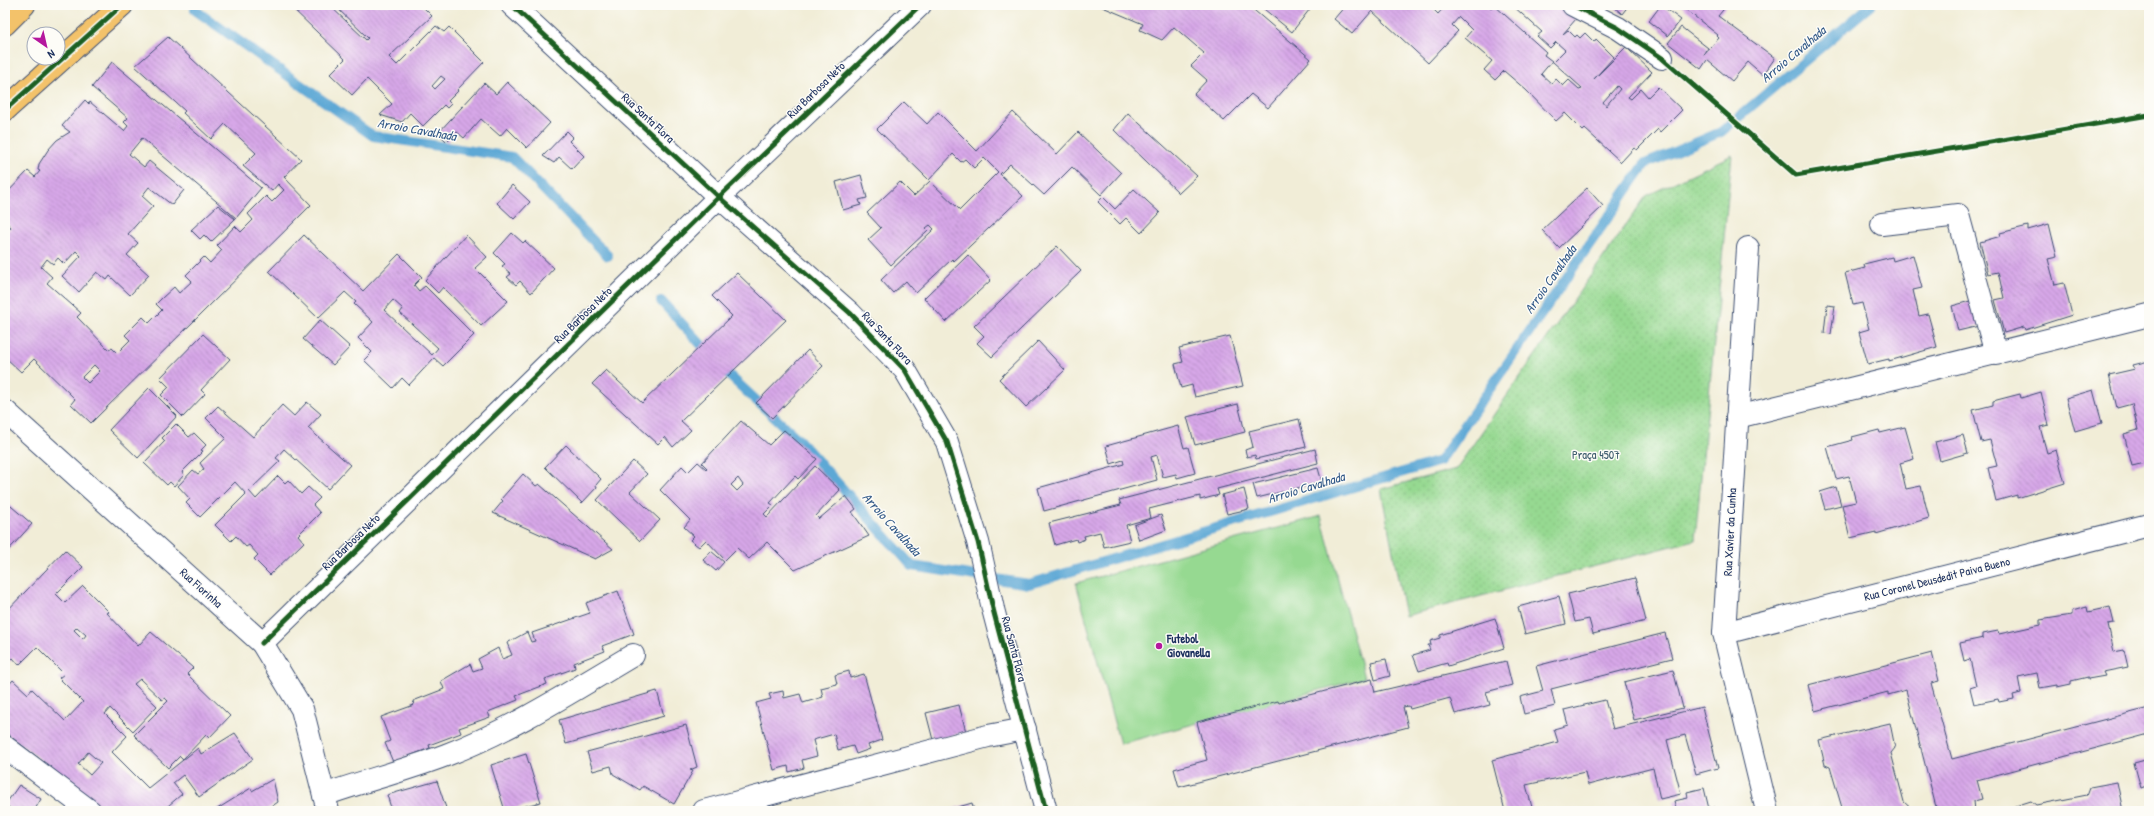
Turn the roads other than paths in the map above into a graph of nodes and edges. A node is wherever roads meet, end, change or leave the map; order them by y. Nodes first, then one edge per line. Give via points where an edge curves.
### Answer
1 (24, 5) edge
2 (122, 5) edge
3 (512, 5) edge
4 (920, 5) edge
5 (1573, 5) edge
6 (5, 24) edge
7 (1662, 58) dead end
8 (5, 110) edge
9 (719, 197) junction
10 (1882, 224) dead end
11 (1748, 248) dead end
12 (2149, 315) edge
13 (1996, 354) junction
14 (5, 411) edge
15 (1737, 417) junction
16 (2149, 525) edge
17 (1724, 633) junction
18 (262, 642) junction
19 (633, 655) dead end
20 (1025, 729) junction
21 (5, 747) edge
22 (326, 803) edge
23 (90, 811) edge
24 (704, 811) edge
25 (1046, 811) edge
26 (1767, 811) edge

1 - 6 main road
2 - 8 main road
3 - 9 street, Rua Santa Flora
4 - 9 street, Rua Barbosa Neto
5 - 7 street via 1618,28
9 - 18 street, Rua Barbosa Neto
9 - 20 street, Rua Santa Flora via 850,313 905,370 947,442 978,542
10 - 13 street via 1958,215
11 - 15 street, Rua Xavier da Cunha
12 - 13 street
13 - 15 street
14 - 18 street, Rua Fiorinha
15 - 17 street, Rua Xavier da Cunha
16 - 17 street, Rua Coronel Deusdedit Paiva Bueno
17 - 26 street, Rua Xavier da Cunha
18 - 22 street, Rua Fiorinha via 302,709
19 - 22 street via 524,719 488,737
20 - 24 street via 988,736
20 - 25 street, Rua Santa Flora
21 - 23 street

